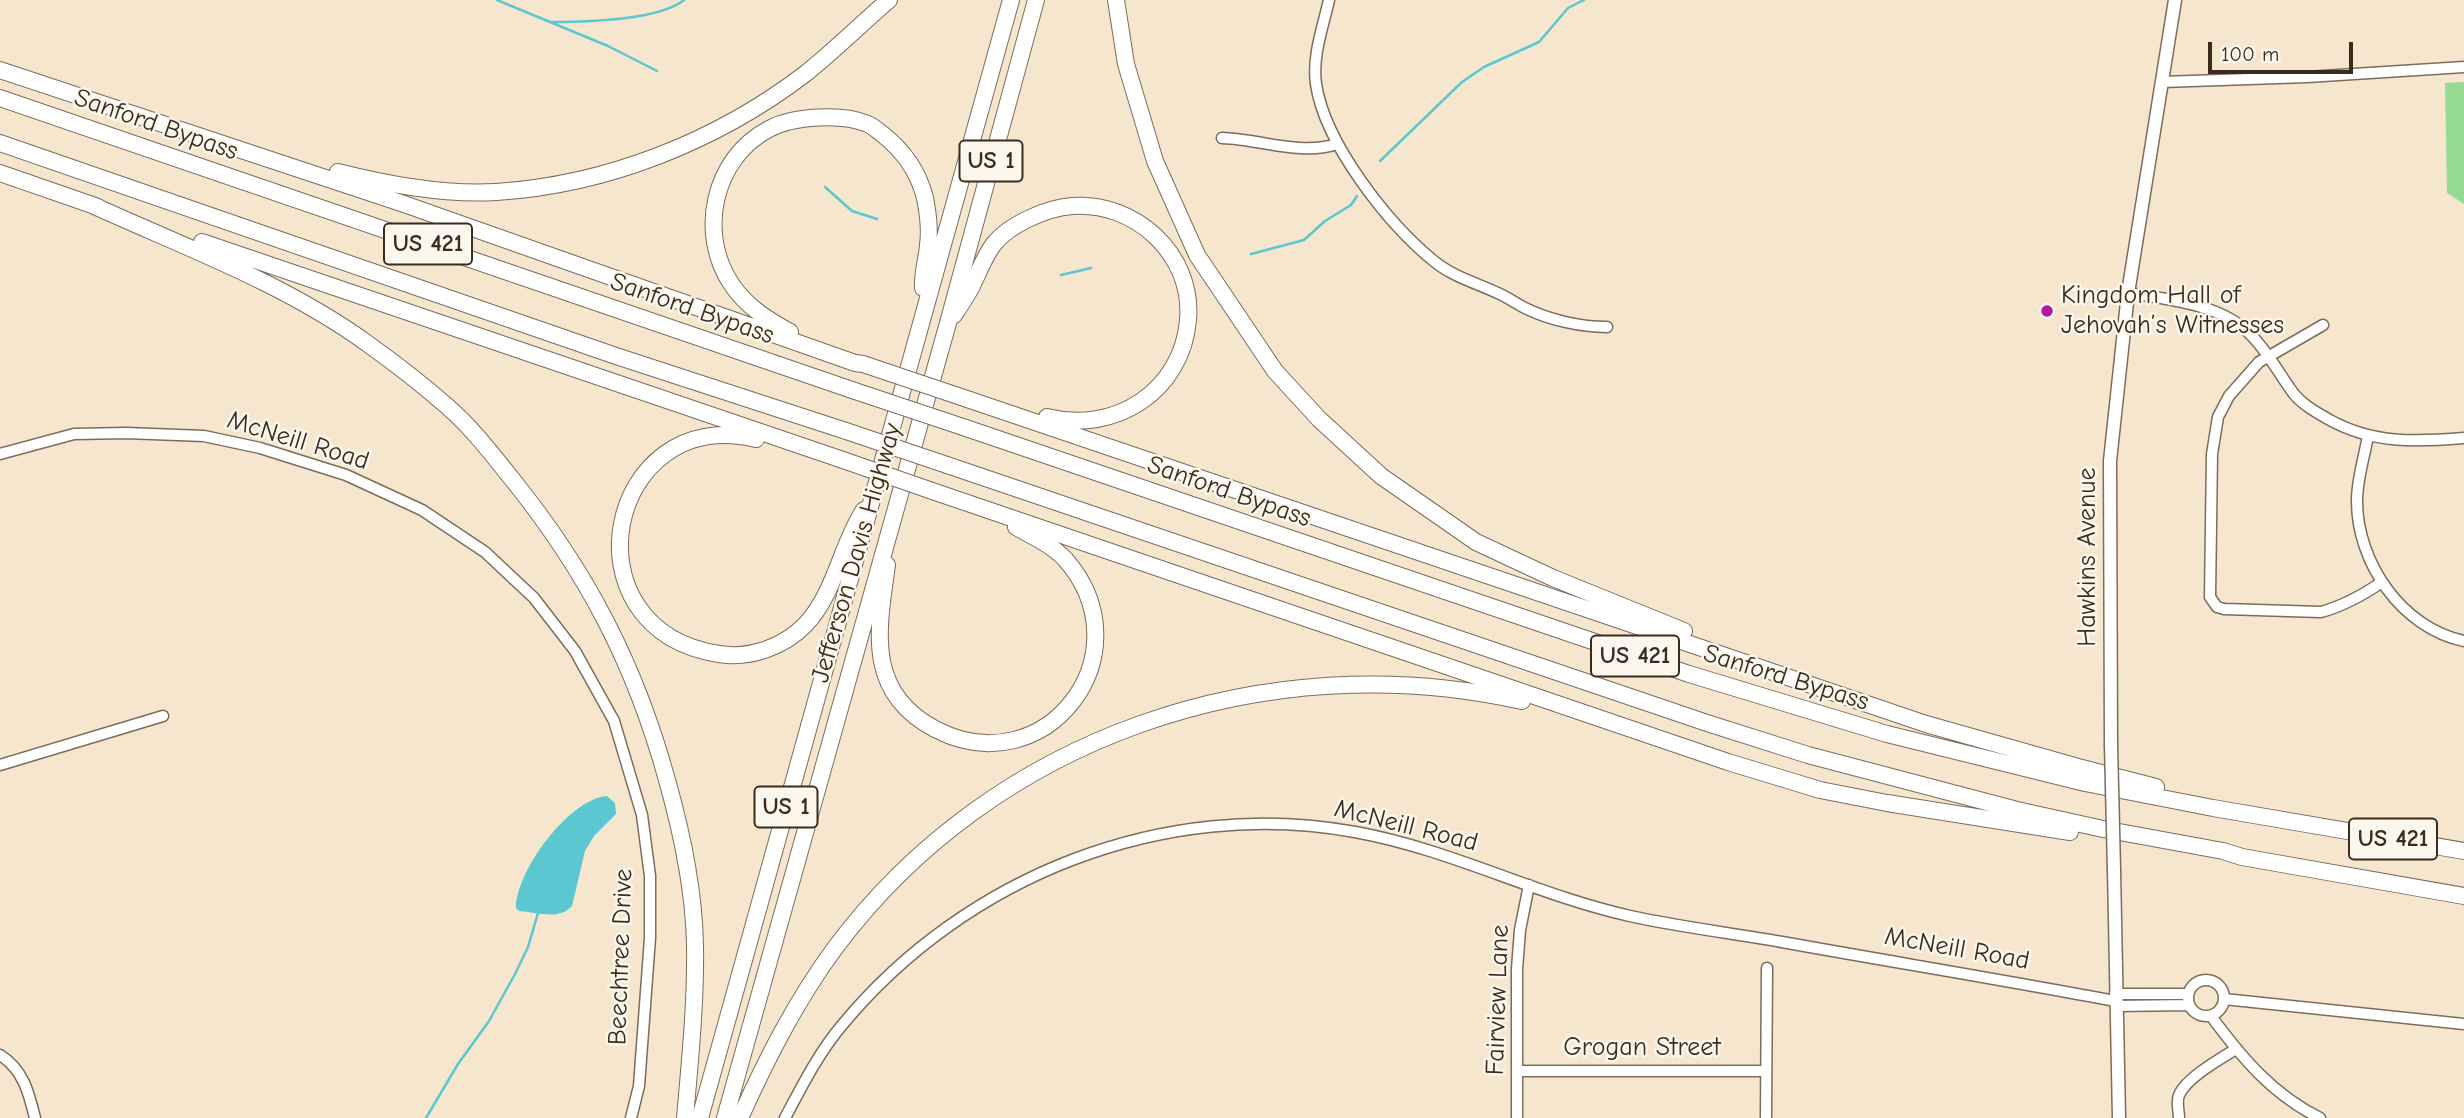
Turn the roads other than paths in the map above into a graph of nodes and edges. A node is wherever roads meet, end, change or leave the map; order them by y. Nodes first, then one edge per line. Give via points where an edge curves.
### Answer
1 (889, 0) edge
2 (1011, 0) edge
3 (1036, 0) edge
4 (1116, 0) edge
5 (1329, 0) edge
6 (2175, 0) edge
7 (2464, 67) edge
8 (0, 70) edge
9 (2162, 82) junction
10 (0, 98) edge
11 (159, 123) junction
12 (1222, 138) dead end
13 (0, 143) edge
14 (1337, 144) junction
15 (0, 173) edge
16 (90, 204) junction
17 (2128, 293) junction
18 (924, 311) junction
19 (948, 323) junction
20 (2323, 325) dead end
21 (1607, 327) dead end
22 (2267, 357) junction
23 (859, 363) junction
24 (970, 400) junction
25 (2368, 436) junction
26 (2464, 438) edge
27 (0, 454) edge
28 (840, 459) junction
29 (946, 495) junction
30 (873, 497) junction
31 (889, 529) junction
32 (485, 552) joint
33 (2382, 582) junction
34 (2464, 641) edge
35 (1782, 674) junction
36 (163, 716) dead end
37 (1647, 736) junction
38 (0, 765) edge
39 (2322, 827) junction
40 (2464, 851) edge
41 (2242, 857) junction
42 (1529, 885) junction
43 (2464, 896) edge
44 (1767, 968) dead end
45 (2224, 999) junction
46 (2115, 1000) junction
47 (2189, 1000) junction
48 (2211, 1016) junction
49 (2464, 1024) edge
50 (2236, 1049) junction
51 (0, 1055) edge
52 (1517, 1071) junction
53 (1766, 1071) junction
54 (35, 1118) edge
55 (631, 1118) edge
56 (685, 1118) edge
57 (700, 1118) edge
58 (725, 1118) edge
59 (740, 1118) edge
60 (785, 1118) edge
61 (1517, 1118) edge
62 (1766, 1118) edge
63 (2119, 1118) edge
64 (2179, 1118) edge
65 (2320, 1118) edge

1 - 11 highway via 806,73 753,109 683,146 622,168 552,185 494,192 391,185
2 - 18 highway, Jefferson Davis Highway / US 1
3 - 19 highway, Jefferson Davis Highway / US 1
4 - 35 highway via 1126,64 1155,161 1197,255 1275,371 1319,419 1381,476 1476,542
5 - 14 street via 1315,83
6 - 9 main road, Hawkins Avenue
7 - 9 street
8 - 11 highway
9 - 17 main road, Hawkins Avenue
10 - 39 highway, Sanford Bypass / US 421, bridge via 1810,712 2085,783
11 - 23 highway
12 - 14 street via 1305,148
13 - 41 highway, US 421, bridge via 1707,723 1808,755 2017,810
14 - 21 street via 1397,225 1437,263 1527,309 1589,327
15 - 16 highway
16 - 28 highway
16 - 56 highway via 220,260 367,343 450,409 484,444 577,568 631,673 653,729 676,811 695,943
17 - 22 street via 2189,303 2229,319 2249,332
17 - 46 main road, Hawkins Avenue, bridge via 2110,461
18 - 23 highway via 922,282 929,223 915,171 900,147 868,124 831,117 799,118 768,129 742,149 722,178 716,198 713,222 723,270 748,304 773,322
18 - 30 highway, Jefferson Davis Highway / US 1
19 - 24 highway via 993,245 1038,213 1065,206 1088,205 1135,219 1166,247 1184,283 1188,301 1184,342 1163,382 1134,408 1091,422 1057,420
19 - 31 highway, Jefferson Davis Highway / US 1
20 - 22 street
22 - 25 street via 2296,396 2315,412
22 - 33 street via 2248,372 2218,417 2211,481 2212,602 2224,609 2321,612
23 - 24 highway, bridge
24 - 35 highway
25 - 26 street via 2417,442
25 - 33 street via 2358,513
27 - 32 street, McNeill Road via 74,434 204,436 346,475 422,510
28 - 29 highway, bridge
28 - 30 highway via 749,437 714,435 678,447 654,463 638,481 619,532 626,583 645,616 679,643 712,653 747,655 775,645 807,623 817,608 851,529
29 - 31 highway via 1037,538 1063,558 1083,583 1096,630 1093,666 1067,709 1044,728 1018,741 988,744 953,738 922,722 900,702 881,658 878,628
29 - 37 highway
30 - 57 highway, Jefferson Davis Highway / US 1
31 - 58 highway, Jefferson Davis Highway / US 1
32 - 55 street, Beechtree Drive via 534,598 575,651 614,721 642,815 650,876 650,939 639,1086
33 - 34 street via 2419,622 2446,638
35 - 39 highway via 1926,724 2078,768
36 - 38 street
37 - 41 highway via 1820,790 2219,858
37 - 59 highway via 1506,697 1367,683 1294,687 1224,700 1155,718 1096,741 1037,771 979,809 911,863 884,891 808,988 762,1067
39 - 40 highway, Sanford Bypass / US 421
41 - 43 highway, US 421
42 - 46 street, McNeill Road via 1628,915
42 - 52 street, Fairview Lane via 1517,969
42 - 60 street, McNeill Road via 1422,848 1308,826 1213,827 1162,834 1089,853 983,902 884,978 840,1027
44 - 53 street
45 - 47 street via 2220,986 2210,980 2194,984
45 - 48 street via 2221,1009
45 - 49 street
46 - 47 street, McNeill Road
46 - 63 main road, Hawkins Avenue
47 - 48 street via 2199,1015
48 - 50 street
50 - 64 street via 2187,1085 2179,1095
50 - 65 street via 2295,1106
51 - 54 street via 24,1081
52 - 53 street, Grogan Street
52 - 61 street, Fairview Lane
53 - 62 street

